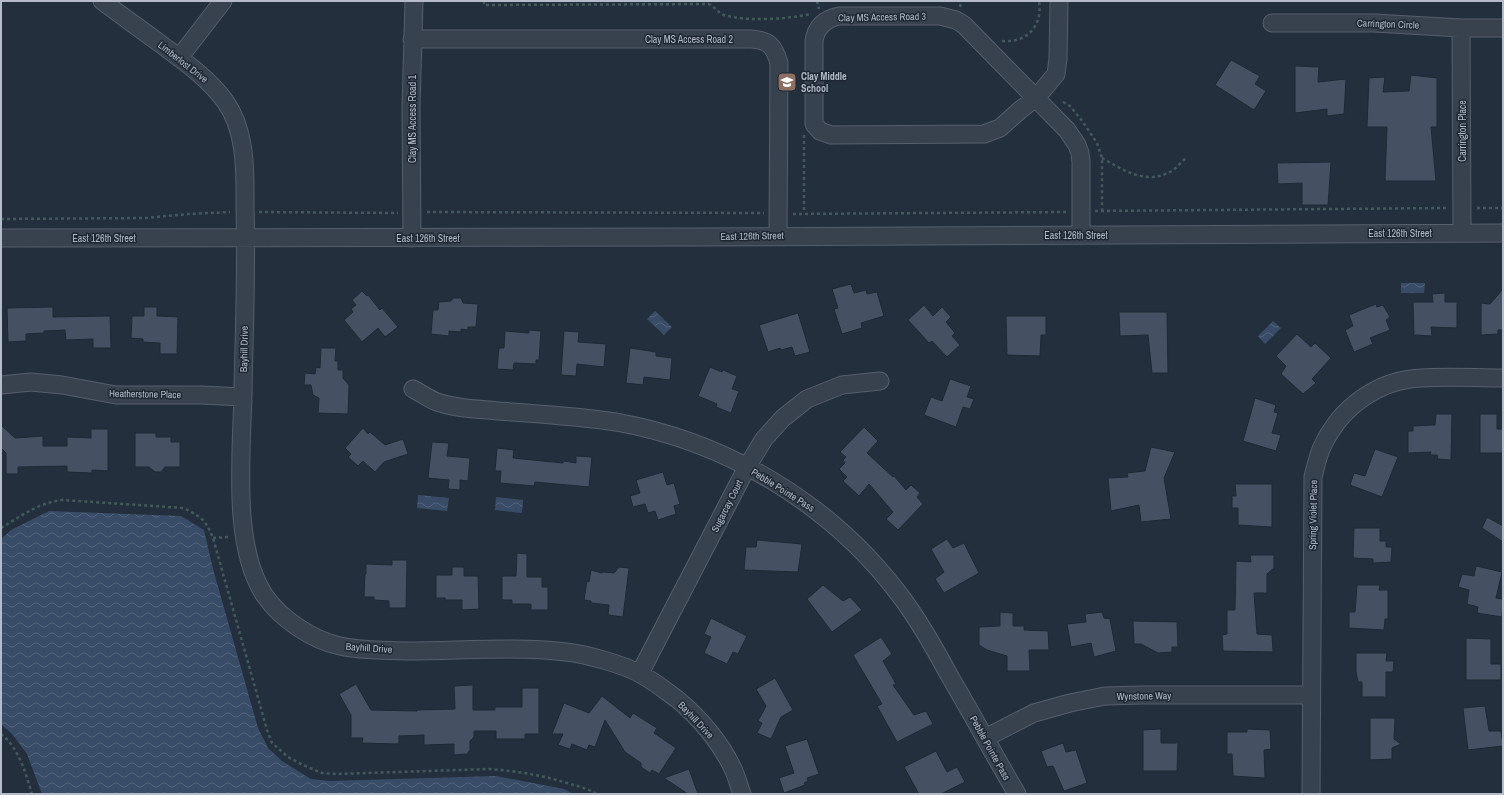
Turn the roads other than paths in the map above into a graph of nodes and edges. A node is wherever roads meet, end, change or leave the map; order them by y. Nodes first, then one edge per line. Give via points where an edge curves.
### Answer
1 (102, 1) edge
2 (223, 1) edge
3 (414, 1) edge
4 (1059, 1) edge
5 (1272, 23) dead end
6 (1461, 28) junction
7 (1503, 28) edge
8 (412, 39) junction
9 (179, 58) junction
10 (1036, 98) junction
11 (1462, 233) junction
12 (1503, 233) edge
13 (1081, 235) junction
14 (778, 236) junction
15 (246, 237) junction
16 (1, 238) edge
17 (412, 238) junction
18 (1503, 378) edge
19 (880, 381) dead end
20 (1, 385) edge
21 (413, 389) dead end
22 (243, 397) junction
23 (747, 467) junction
24 (640, 673) junction
25 (1311, 695) junction
26 (985, 738) junction
27 (742, 794) edge
28 (1017, 794) edge
29 (1311, 794) edge

1 - 9 street, Limberlost Drive
2 - 9 street
3 - 8 street, Clay MS Access Road 1
4 - 10 street via 1058,68
5 - 6 street, Carrington Circle via 1374,23
6 - 7 street, Carrington Circle
6 - 11 street, Carrington Place
8 - 14 street, Clay MS Access Road 2 via 765,41 772,46 779,63
8 - 17 street, Clay MS Access Road 1
9 - 15 street, Limberlost Drive via 206,78 233,116 245,166
10 - 10 street, Clay MS Access Road 3 via 964,25 948,17 839,16 826,20 814,36 814,124 825,134 984,134 1000,128
10 - 13 street, Clay MS Access Road 3 via 1067,130 1080,152
11 - 12 street, East 126th Street
11 - 13 street, East 126th Street
13 - 14 street, East 126th Street
14 - 17 street, East 126th Street
15 - 16 street, East 126th Street
15 - 17 street, East 126th Street
15 - 22 street, Bayhill Drive
18 - 25 street, Spring Violet Place via 1420,378 1398,382 1371,392 1335,423 1322,446 1313,477
19 - 23 street, Sugarcay Court via 842,384 807,399 783,418 764,439
20 - 22 street, Heatherstone Place via 32,382 116,395
21 - 23 street, Pebble Pointe Pass via 437,402 456,407 616,422 651,430 688,440
22 - 24 street, Bayhill Drive via 242,522 248,557 266,597 294,625 339,646 373,650 568,652
23 - 24 street, Sugarcay Court
23 - 26 street, Pebble Pointe Pass via 777,484 842,531 881,571 934,649
24 - 27 street, Bayhill Drive via 668,692 704,726 734,770
25 - 26 street, Wynstone Way via 1105,696 1034,713
25 - 29 street, Spring Violet Place
26 - 28 street, Pebble Pointe Pass

